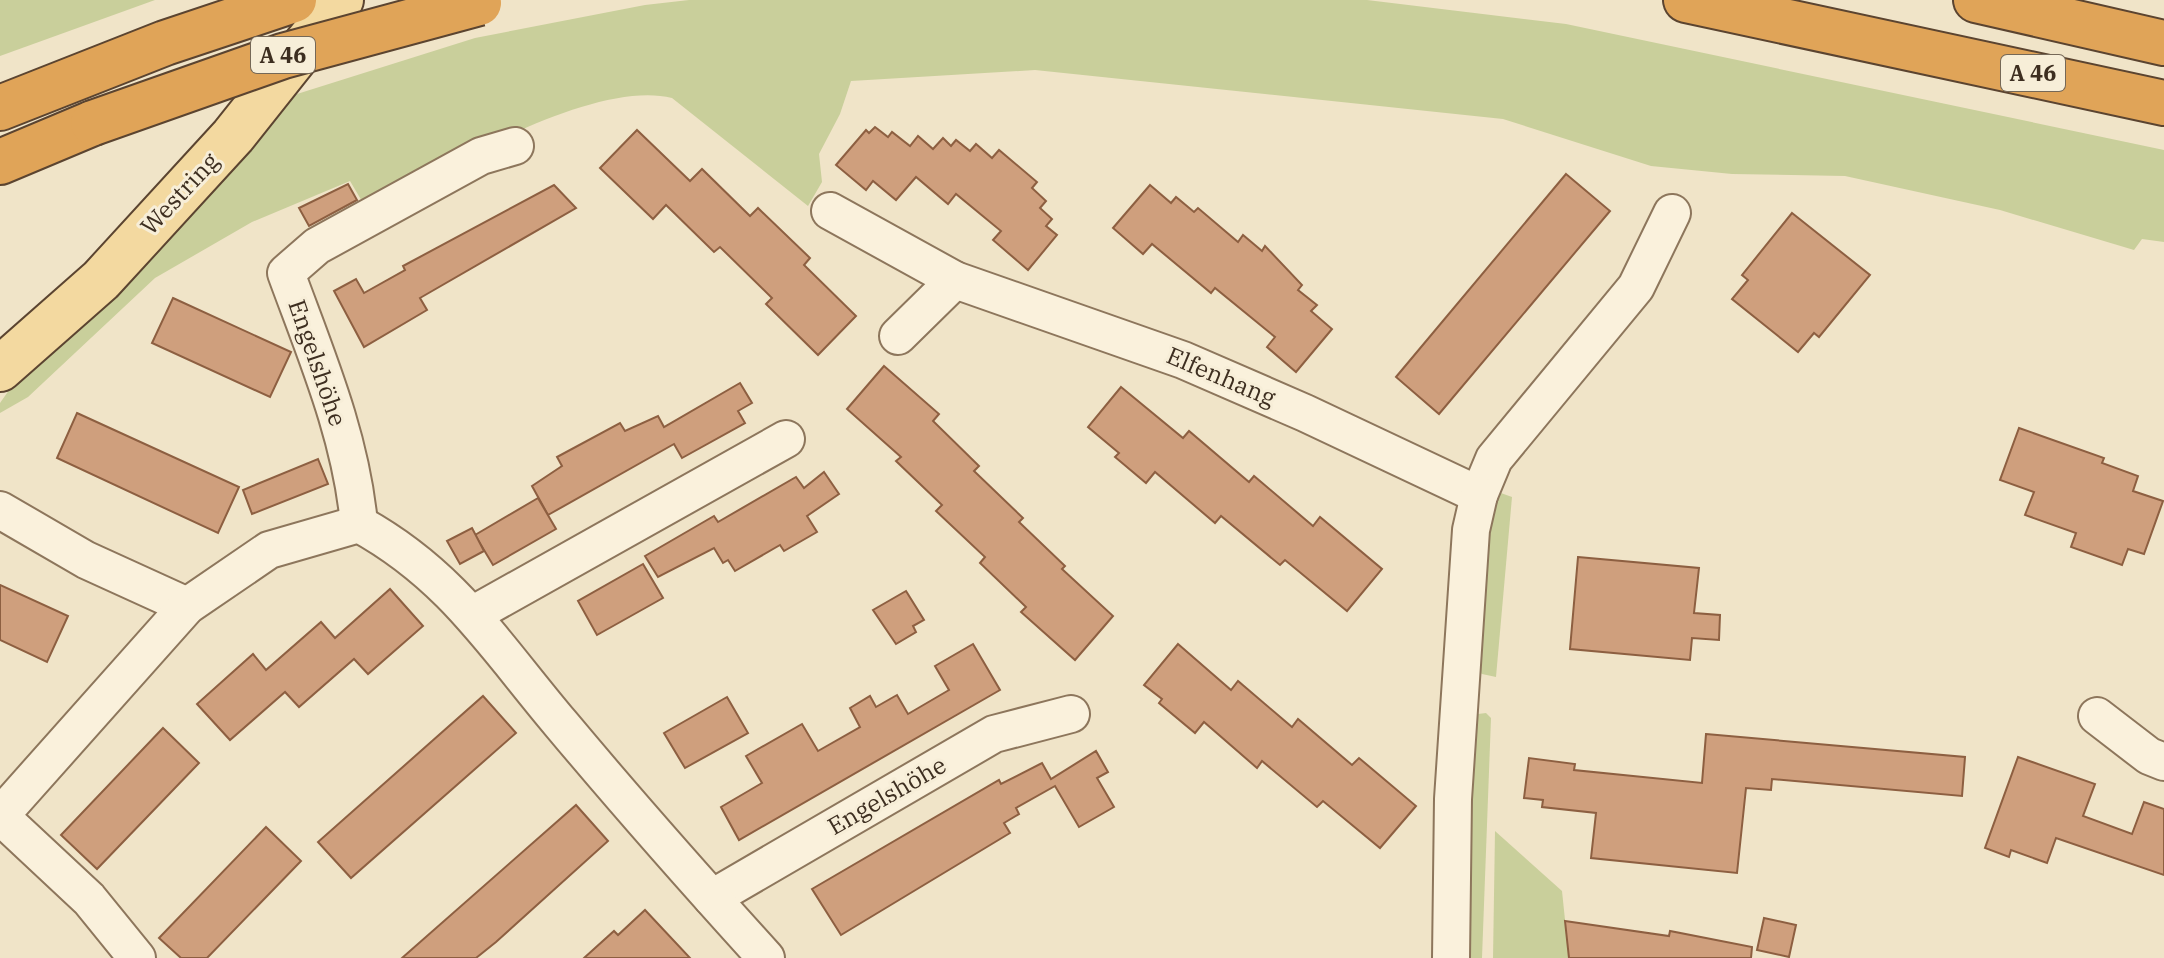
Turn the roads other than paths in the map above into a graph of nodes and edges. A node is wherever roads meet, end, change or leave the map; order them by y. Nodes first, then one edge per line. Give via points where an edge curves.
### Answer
1 (294, 0) edge
2 (341, 0) edge
3 (1686, 0) edge
4 (1976, 0) edge
5 (487, 2) edge
6 (2164, 43) edge
7 (2164, 103) edge
8 (0, 108) edge
9 (515, 146) dead end
10 (0, 162) edge
11 (830, 211) dead end
12 (1672, 213) dead end
13 (955, 280) junction
14 (898, 336) dead end
15 (0, 369) edge
16 (786, 439) dead end
17 (1479, 495) junction
18 (0, 510) edge
19 (359, 524) junction
20 (187, 606) junction
21 (472, 615) junction
22 (1071, 714) dead end
23 (2097, 716) dead end
24 (2164, 762) edge
25 (712, 898) junction
26 (137, 958) edge
27 (766, 958) edge
28 (1451, 958) edge

1 - 8 highway, A 46 via 165,43
2 - 15 main road, Westring via 233,136 101,280
3 - 7 highway, A 46
4 - 6 highway, A 46
5 - 10 highway, A 46, bridge via 283,56
9 - 19 street, Engelshöhe via 481,156 317,246 286,273 338,416 355,480
11 - 13 street, Elfenhang
12 - 17 street via 1636,287 1494,459
13 - 14 street
13 - 17 street, Elfenhang via 1183,360
16 - 21 street
17 - 28 street via 1471,530 1453,799
18 - 20 street via 86,560
19 - 20 street via 269,550
19 - 21 street via 426,566
20 - 26 street via 0,816 89,899
21 - 25 street
22 - 25 street, Engelshöhe via 994,734
23 - 24 street
25 - 27 street

